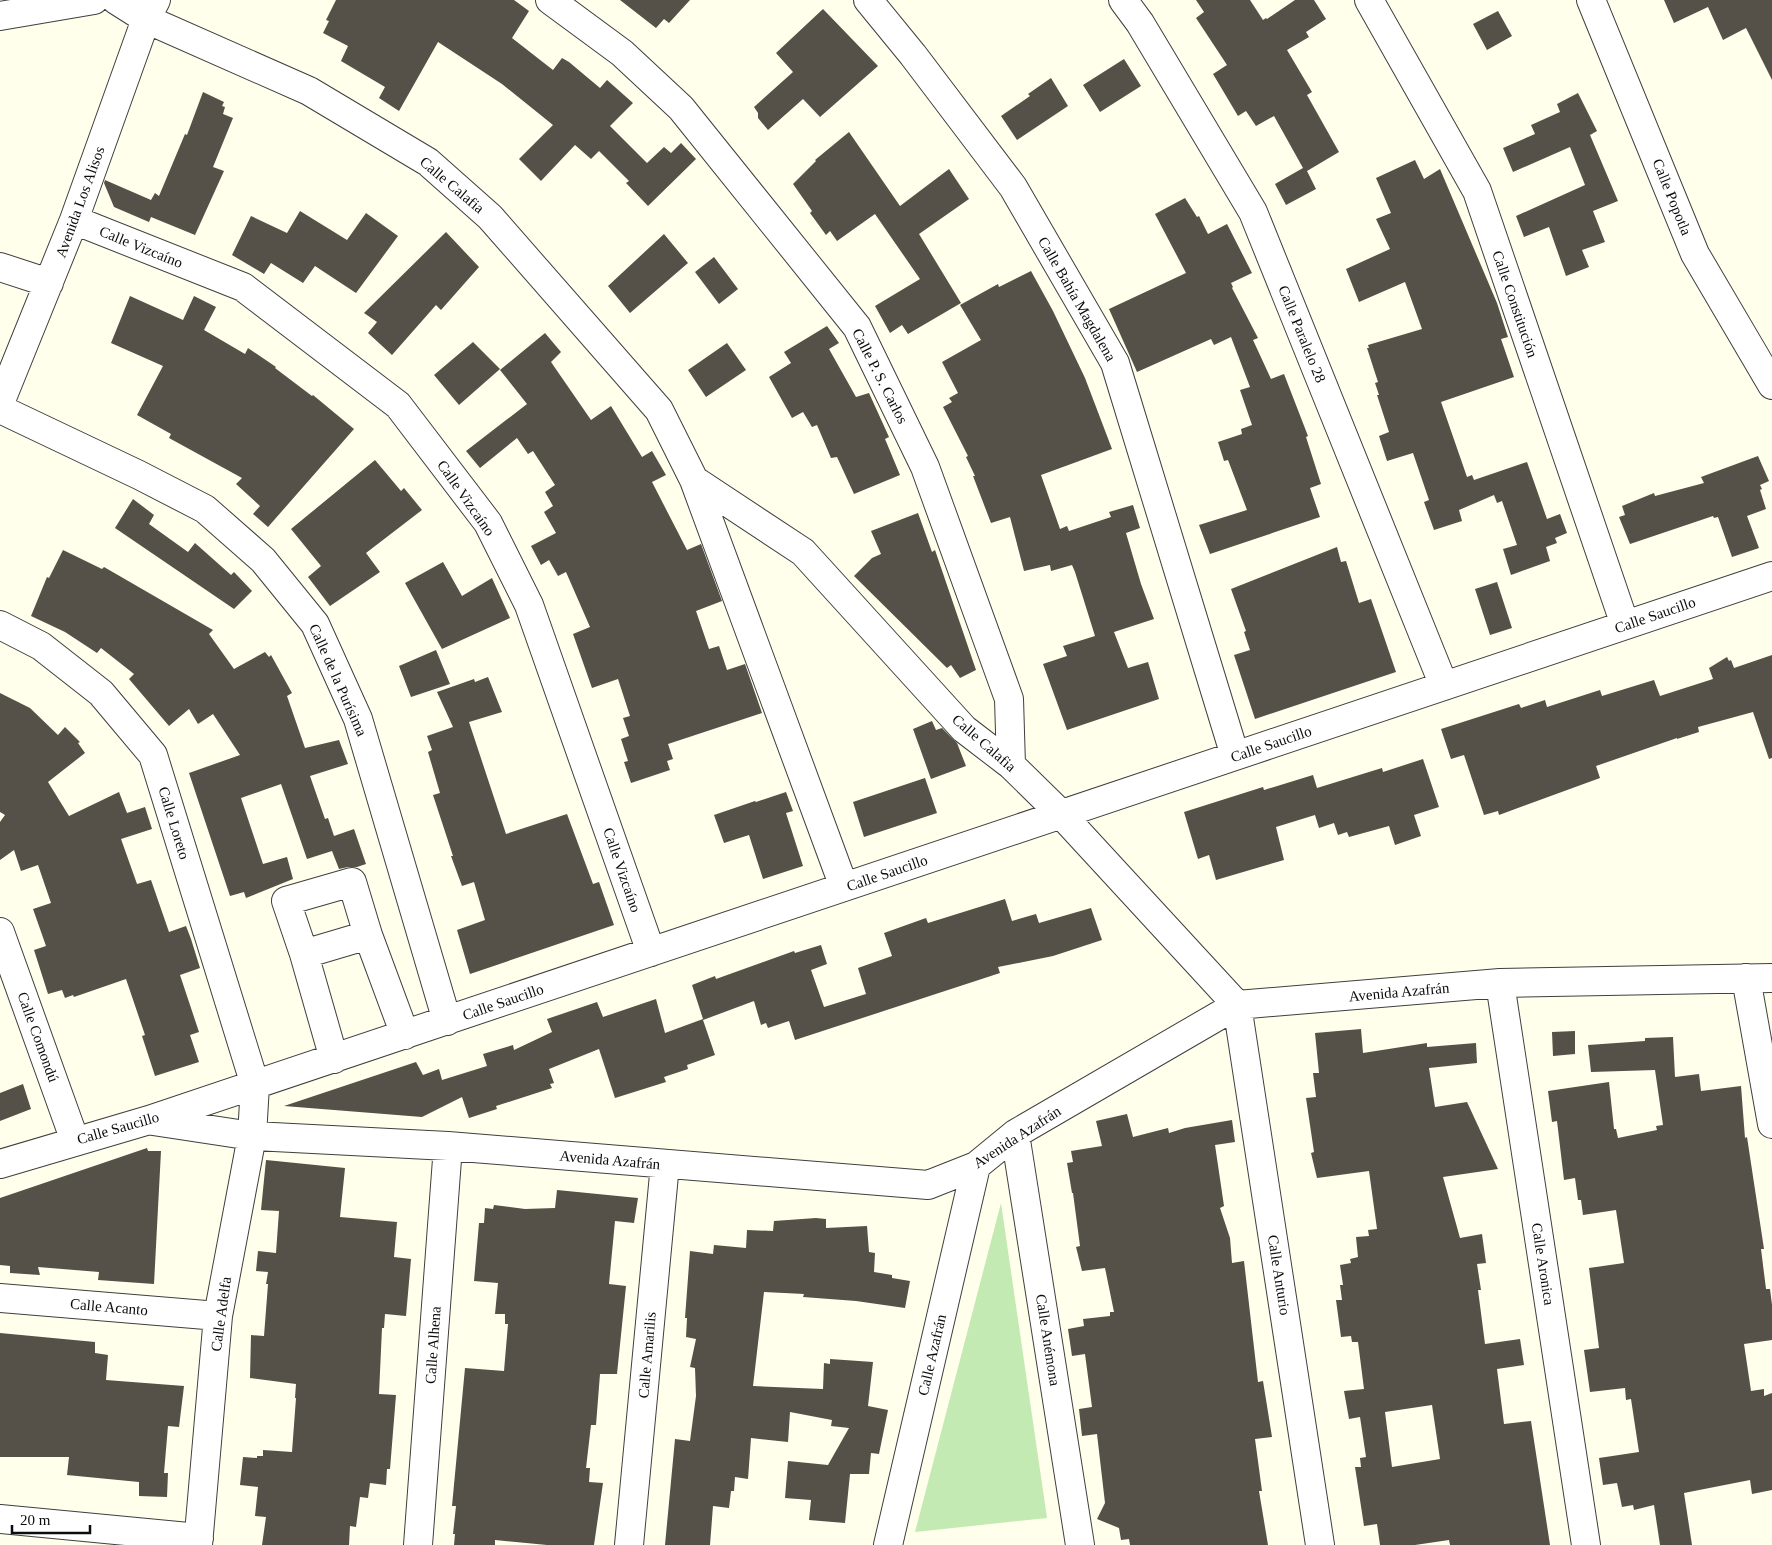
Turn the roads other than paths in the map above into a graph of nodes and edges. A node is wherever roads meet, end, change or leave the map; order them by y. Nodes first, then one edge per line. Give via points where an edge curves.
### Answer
1 (94, 0) edge
2 (116, 0) edge
3 (550, 0) edge
4 (868, 0) edge
5 (1123, 0) edge
6 (1368, 0) edge
7 (1591, 0) edge
8 (151, 10) edge
9 (0, 16) edge
10 (74, 220) junction
11 (0, 267) edge
12 (49, 283) junction
13 (1772, 385) edge
14 (0, 403) edge
15 (0, 409) edge
16 (694, 480) junction
17 (1772, 576) edge
18 (0, 625) edge
19 (1625, 625) junction
20 (1444, 686) junction
21 (1235, 756) junction
22 (1011, 764) junction
23 (1061, 814) junction
24 (844, 887) junction
25 (0, 932) edge
26 (368, 935) junction
27 (651, 952) junction
28 (304, 954) junction
29 (1759, 978) edge
30 (1500, 983) junction
31 (1237, 1006) junction
32 (447, 1020) junction
33 (405, 1034) junction
34 (334, 1058) junction
35 (255, 1085) junction
36 (149, 1120) junction
37 (1772, 1124) edge
38 (1015, 1134) junction
39 (252, 1136) junction
40 (75, 1141) junction
41 (448, 1146) junction
42 (0, 1164) edge
43 (665, 1164) junction
44 (976, 1166) junction
45 (0, 1298) edge
46 (218, 1316) junction
47 (0, 1519) edge
48 (199, 1541) edge
49 (418, 1545) edge
50 (630, 1545) edge
51 (888, 1545) edge
52 (1080, 1545) edge
53 (1320, 1545) edge
54 (1586, 1545) edge

1 - 9 street
2 - 8 street, Calle Calafia
3 - 22 street, Calle P. S. Carlos via 622,53 681,108 857,327 925,468 1009,699
4 - 21 street, Calle Bahía Magdalena via 914,55 1013,187 1115,363
5 - 20 street, Calle Paralelo 28 via 1253,212
6 - 19 street, Calle Constitución via 1477,191
7 - 13 street, Calle Popotla via 1695,254
8 - 10 street, Avenida Los Alisos
8 - 16 street, Calle Calafia via 309,91 428,162 490,217 659,410
10 - 12 street, Avenida Los Alisos
10 - 27 street, Calle Vizcaíno via 243,287 398,404 488,523 529,605
11 - 12 street
12 - 14 street, Avenida Los Alisos
15 - 32 street, Calle de la Purísima via 205,509 263,560 315,624 358,719
16 - 22 street, Calle Calafia via 803,552 964,729
16 - 24 street, Calle Calafia
17 - 19 street, Calle Saucillo
18 - 35 street, Calle Loreto via 41,646 102,693 153,755
19 - 20 street, Calle Saucillo
20 - 21 street, Calle Saucillo
21 - 23 street, Calle Saucillo
22 - 23 street, Calle Calafia
23 - 24 street, Calle Saucillo
23 - 31 street, Calle Calafia
24 - 27 street, Calle Saucillo
25 - 40 street, Calle Comondú
26 - 28 street
26 - 28 street via 352,882 286,900
26 - 33 street
27 - 32 street, Calle Saucillo
28 - 34 street
29 - 30 street, Avenida Azafrán
29 - 37 street
30 - 31 street, Avenida Azafrán
30 - 54 street, Calle Aronica
31 - 38 street, Avenida Azafrán
31 - 53 street, Calle Anturio
32 - 33 street, Calle Saucillo
33 - 34 street, Calle Saucillo
34 - 35 street, Calle Saucillo
35 - 36 street, Calle Saucillo
35 - 39 street, Calle Adelfa
36 - 39 street, Avenida Azafrán
36 - 40 street, Calle Saucillo
38 - 44 street, Avenida Azafrán
38 - 52 street, Calle Anémona
39 - 41 street, Avenida Azafrán
39 - 46 street, Calle Adelfa
40 - 42 street, Calle Saucillo
41 - 43 street, Avenida Azafrán
41 - 49 street, Calle Alhena
43 - 44 street, Avenida Azafrán via 928,1185
43 - 50 street, Calle Amarilis
44 - 51 street, Calle Azafrán
45 - 46 street, Calle Acanto
46 - 48 street, Calle Adelfa
47 - 48 street

